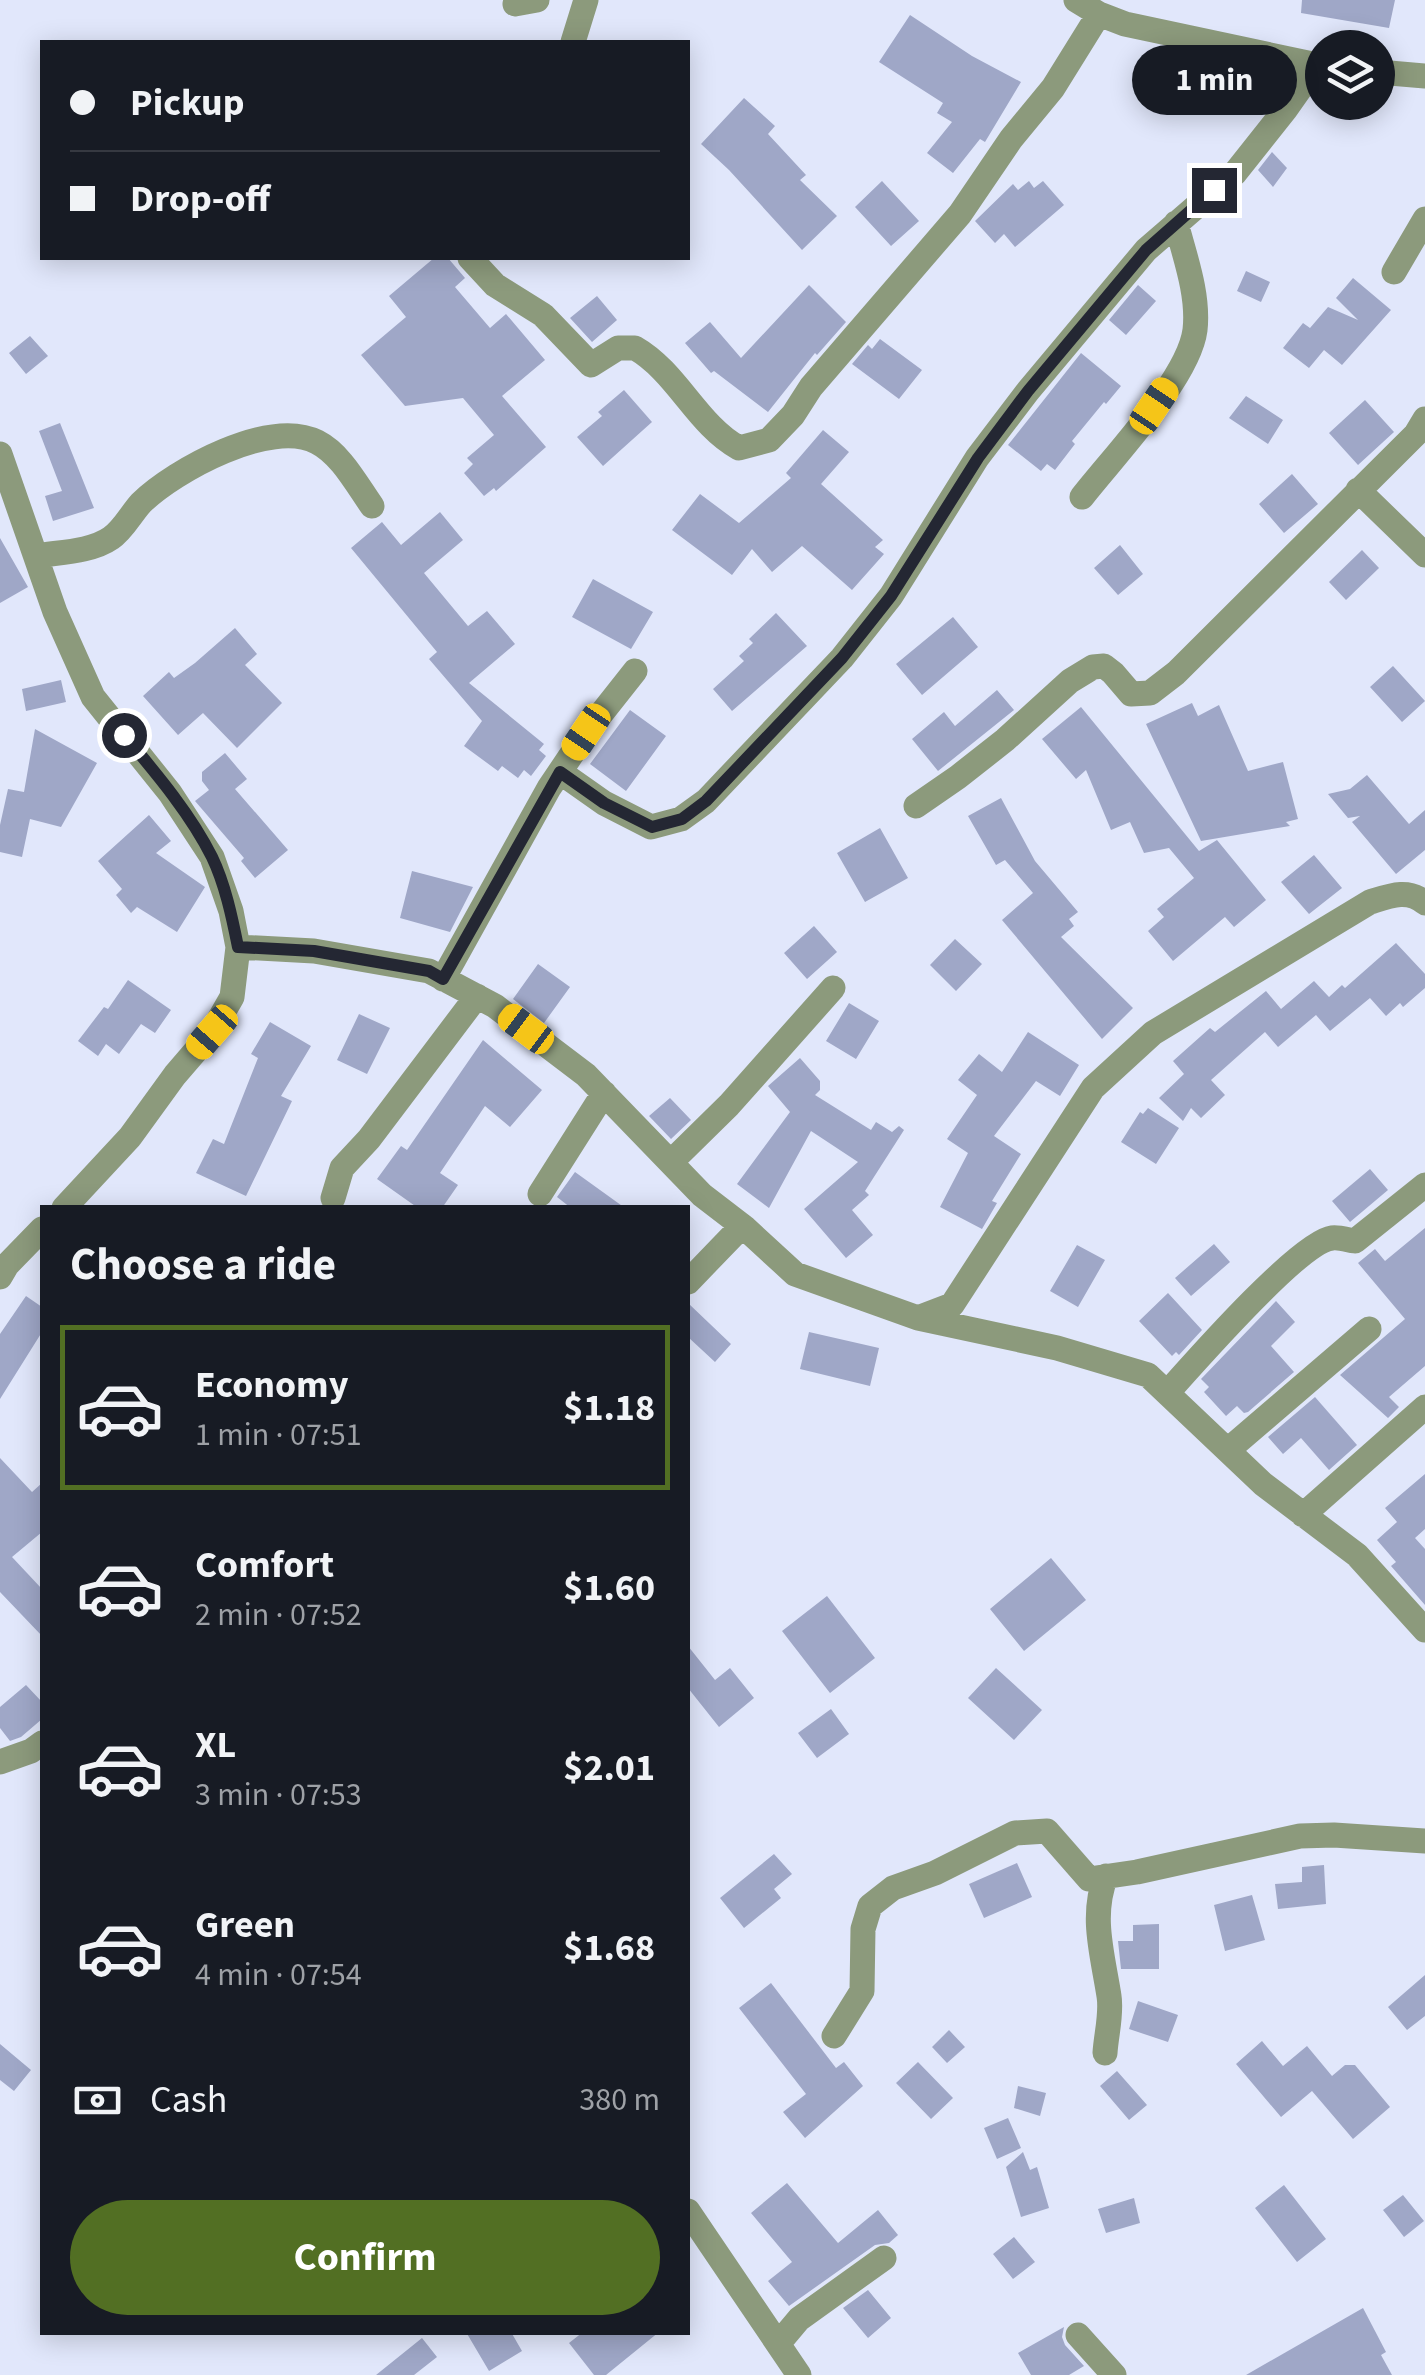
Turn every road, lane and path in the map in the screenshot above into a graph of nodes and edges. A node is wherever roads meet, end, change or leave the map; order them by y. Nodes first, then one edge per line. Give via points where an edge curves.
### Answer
1 (586, 0) edge
2 (1076, 0) edge
3 (1100, 14) junction
4 (574, 40) edge
5 (1305, 63) edge
6 (1395, 73) edge
7 (1425, 76) edge
8 (1305, 84) edge
9 (1425, 219) edge
10 (1176, 223) junction
11 (472, 260) edge
12 (1394, 272) dead end
13 (1425, 420) edge
14 (0, 454) edge
15 (1358, 490) junction
16 (1082, 497) dead end
17 (372, 506) dead end
18 (1425, 555) edge
19 (36, 556) junction
20 (635, 671) dead end
21 (560, 772) junction
22 (916, 806) dead end
23 (1425, 903) edge
24 (238, 947) junction
25 (443, 979) junction
26 (832, 988) dead end
27 (477, 996) junction
28 (604, 1093) junction
29 (671, 1162) junction
30 (1425, 1185) edge
31 (540, 1194) dead end
32 (334, 1198) dead end
33 (67, 1205) edge
34 (742, 1226) junction
35 (40, 1231) edge
36 (2, 1268) edge
37 (690, 1280) edge
38 (918, 1318) junction
39 (1369, 1329) dead end
40 (1168, 1392) junction
41 (1425, 1406) edge
42 (1228, 1450) junction
43 (1303, 1514) junction
44 (1425, 1630) edge
45 (40, 1744) edge
46 (0, 1762) edge
47 (1425, 1842) edge
48 (1106, 1876) junction
49 (834, 2036) dead end
50 (1104, 2053) dead end
51 (690, 2214) edge
52 (884, 2258) dead end
53 (1078, 2335) dead end
54 (778, 2344) junction
55 (800, 2375) edge
56 (1114, 2375) edge

1 - 4 street
2 - 3 street
3 - 5 street
3 - 11 street via 960,214 770,440 740,448 721,438 635,348 618,348 590,364 543,315 495,285
6 - 7 street
8 - 10 street via 1235,172
9 - 12 street
10 - 16 street via 1196,310 1195,334 1154,406
10 - 21 street via 1028,391 842,658 706,801 682,819 652,827
13 - 15 street
14 - 19 street
15 - 18 street
15 - 22 street via 1150,693 1130,694 1104,666 1093,667
17 - 19 street via 319,442 266,438 181,475 142,502 112,538
19 - 24 street via 93,697 212,856
20 - 21 street
21 - 25 street
23 - 38 street via 1398,893 1370,902 1153,1032 1093,1088 952,1305
24 - 25 street via 314,951
24 - 33 street via 232,997 212,1032
25 - 27 street
26 - 29 street
27 - 28 street
27 - 32 street via 342,1168
28 - 29 street
28 - 31 street
29 - 34 street
30 - 40 street via 1355,1241 1331,1238 1304,1255
34 - 37 street
34 - 38 street via 795,1274
35 - 36 street
38 - 40 street via 1118,1365 1148,1375
39 - 42 street
40 - 42 street
41 - 43 street
42 - 43 street
43 - 44 street via 1357,1555
45 - 46 street
47 - 48 street via 1300,1836
48 - 49 street via 1089,1879 1047,1830 1015,1832 893,1888 870,1906 862,1992
48 - 50 street via 1098,1895 1100,1958 1110,2000
51 - 54 street
52 - 54 street via 799,2319
53 - 56 street
54 - 55 street

